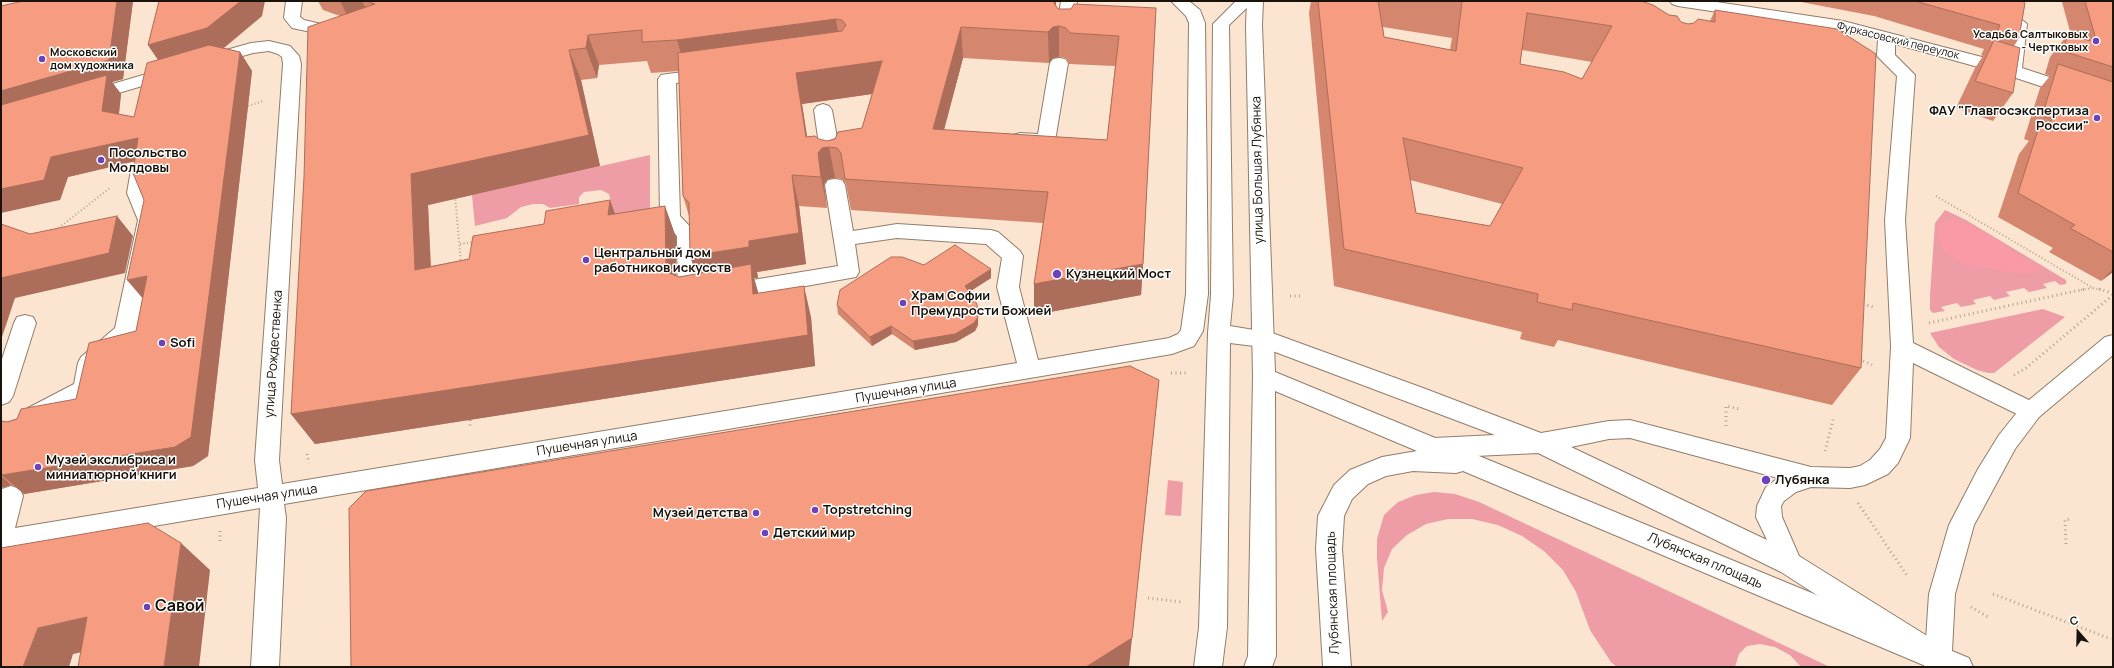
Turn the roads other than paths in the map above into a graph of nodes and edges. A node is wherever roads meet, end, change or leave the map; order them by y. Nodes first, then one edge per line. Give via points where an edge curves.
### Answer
1 (294, 1) edge
2 (1069, 1) edge
3 (1179, 1) edge
4 (1246, 1) edge
5 (1255, 1) edge
6 (1678, 1) edge
7 (1978, 1) edge
8 (1715, 4) edge
9 (352, 26) edge
10 (307, 29) junction
11 (1064, 34) edge
12 (1886, 36) junction
13 (279, 48) junction
14 (1060, 63) dead end
15 (730, 71) edge
16 (2013, 71) junction
17 (69, 102) edge
18 (2113, 104) edge
19 (823, 110) dead end
20 (1007, 138) edge
21 (832, 165) edge
22 (142, 170) edge
23 (835, 185) dead end
24 (844, 239) junction
25 (25, 323) dead end
26 (1219, 334) junction
27 (1264, 339) junction
28 (2113, 343) edge
29 (1902, 347) junction
30 (1030, 370) junction
31 (1264, 377) junction
32 (1, 396) edge
33 (2031, 411) junction
34 (26, 423) edge
35 (1540, 443) junction
36 (1434, 448) junction
37 (1472, 464) junction
38 (1812, 477) junction
39 (11, 496) dead end
40 (270, 497) junction
41 (1, 531) edge
42 (1, 541) edge
43 (1790, 564) junction
44 (1945, 664) edge
45 (265, 667) edge
46 (1208, 667) edge
47 (1258, 667) edge
48 (1337, 667) edge

1 - 10 street via 292,18
2 - 11 street
3 - 30 street, Пушечная улица via 1194,14 1197,23 1196,294 1192,331 1186,340 1172,346
4 - 26 street via 1221,24 1222,295
5 - 27 street, улица Большая Лубянка
6 - 8 street, Фуркасовский переулок
7 - 16 street via 1993,4 2019,24
8 - 12 street, Фуркасовский переулок
9 - 10 street
10 - 13 street
12 - 16 street, Фуркасовский переулок
12 - 29 street via 1886,56 1906,75 1895,220
13 - 17 street via 256,47
13 - 40 street, улица Рождественка via 290,56 292,64 267,460
14 - 20 street via 1046,141
15 - 24 street via 667,79 670,218 687,234 689,298 849,272
16 - 18 street, Фуркасовский переулок
19 - 21 street
22 - 34 street via 137,193 148,220 125,332 89,363 84,390
23 - 24 street
24 - 30 street via 896,231 991,237 1013,256 1008,287
25 - 32 street
26 - 27 street
26 - 46 street via 1213,627
27 - 31 street
27 - 35 street
28 - 33 street
29 - 33 street
29 - 38 street via 1898,438 1889,456 1879,467 1865,475 1850,478
30 - 40 street, Пушечная улица
31 - 36 street, Лубянская площадь
31 - 47 street via 1262,656
33 - 44 street via 2007,442 1962,525 1942,594
35 - 36 street
35 - 38 street via 1609,430 1630,429
35 - 43 street
36 - 37 street, Лубянская площадь
37 - 44 street, Лубянская площадь
37 - 48 street, Лубянская площадь via 1413,461 1382,466 1359,477 1343,492 1331,516 1329,549
38 - 43 street via 1787,485 1775,494 1769,506 1769,517
39 - 41 street
40 - 42 street, Пушечная улица
40 - 45 street, улица Рождественка via 273,518
43 - 44 street

